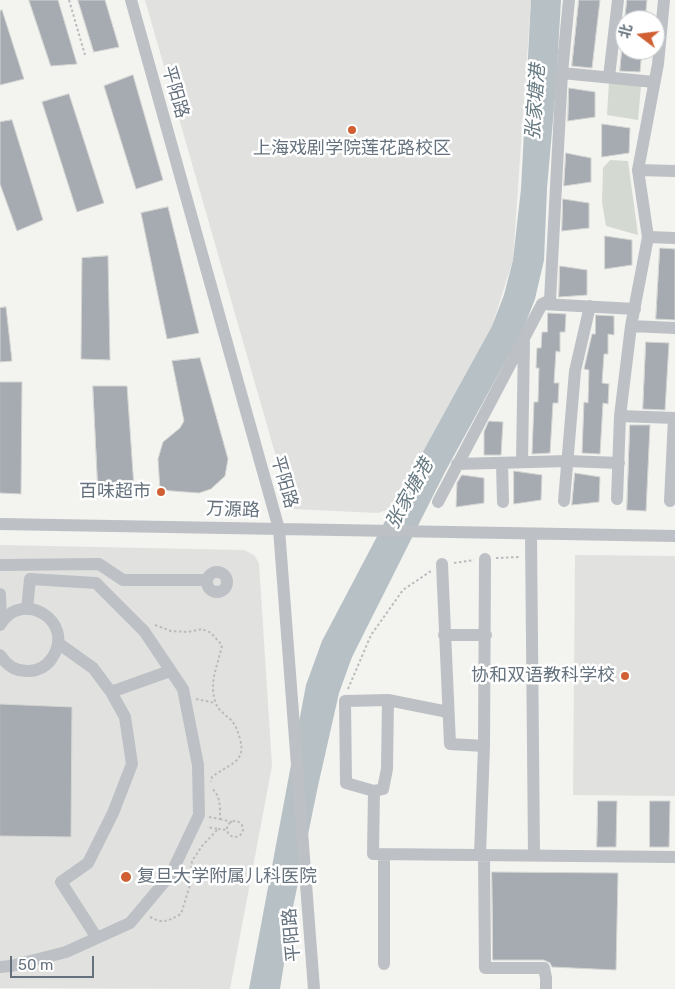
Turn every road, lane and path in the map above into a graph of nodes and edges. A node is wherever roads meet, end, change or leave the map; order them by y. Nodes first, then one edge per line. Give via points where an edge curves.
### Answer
1 (69, 0) edge
2 (131, 0) edge
3 (569, 0) edge
4 (618, 0) edge
5 (664, 0) edge
6 (85, 55) dead end
7 (562, 73) junction
8 (609, 77) junction
9 (654, 82) junction
10 (638, 170) junction
11 (675, 171) edge
12 (648, 237) junction
13 (675, 238) edge
14 (542, 304) junction
15 (590, 306) junction
16 (635, 309) junction
17 (631, 326) junction
18 (675, 328) edge
19 (524, 338) junction
20 (620, 416) junction
21 (675, 418) edge
22 (568, 461) junction
23 (522, 462) junction
24 (502, 463) junction
25 (619, 463) junction
26 (457, 464) junction
27 (618, 499) dead end
28 (564, 501) dead end
29 (670, 501) dead end
30 (438, 502) dead end
31 (503, 502) dead end
32 (0, 524) edge
33 (280, 529) junction
34 (531, 534) junction
35 (675, 536) edge
36 (531, 556) junction
37 (486, 559) junction
38 (0, 564) edge
39 (442, 564) junction
40 (207, 580) dead end
41 (0, 594) edge
42 (28, 609) junction
43 (1, 624) edge
44 (141, 628) junction
45 (444, 635) junction
46 (486, 636) junction
47 (58, 643) junction
48 (0, 655) edge
49 (170, 671) junction
50 (111, 692) junction
51 (184, 698) junction
52 (388, 700) junction
53 (345, 701) junction
54 (215, 703) junction
55 (448, 712) junction
56 (484, 746) junction
57 (374, 791) junction
58 (220, 819) junction
59 (197, 820) junction
60 (232, 822) junction
61 (218, 829) junction
62 (227, 830) junction
63 (384, 854) junction
64 (482, 855) junction
65 (534, 855) junction
66 (675, 857) edge
67 (140, 911) junction
68 (96, 938) junction
69 (384, 964) dead end
70 (0, 966) edge
71 (314, 989) edge
72 (546, 989) edge

1 - 6 path
2 - 33 street, 平阳路
3 - 7 street
4 - 8 street
5 - 9 street
7 - 8 street
7 - 14 street via 550,300
8 - 9 street
9 - 10 street
10 - 11 street
10 - 12 street
12 - 13 street
12 - 16 street
14 - 15 street
14 - 19 street
15 - 16 street
15 - 22 street via 575,371
16 - 17 street
17 - 18 street
17 - 20 street
19 - 23 street
19 - 26 street
20 - 21 street
20 - 25 street
21 - 29 street
22 - 23 street
22 - 25 street
22 - 28 street
23 - 24 street
24 - 26 street
24 - 31 street
25 - 27 street
26 - 30 street
32 - 33 street, 万源路
33 - 34 street, 万源路
33 - 71 street, 平阳路
34 - 35 street, 万源路
34 - 36 street
36 - 37 path
36 - 65 street
37 - 39 path
37 - 46 street
38 - 40 street via 99,564 123,580
39 - 45 street
39 - 53 path via 403,590 371,635
41 - 43 street
42 - 43 street via 17,610
42 - 44 street via 30,579 96,583
42 - 47 street via 38,610 54,623
44 - 49 street
44 - 54 path via 151,624 171,632 202,629 211,633 222,645 213,676
45 - 46 street
45 - 55 street
46 - 56 street
47 - 48 street via 50,662 32,671 12,668
47 - 50 street via 93,668
49 - 50 street
49 - 51 street
50 - 68 street via 125,717 132,764 113,813 88,863 61,882
51 - 54 path
51 - 59 street via 198,765
52 - 53 street
52 - 55 street
52 - 57 street via 387,768 383,789
53 - 57 street via 346,783
54 - 58 path via 231,720 242,745 240,758 212,777 209,787 216,791
55 - 56 street via 450,744
56 - 64 street
57 - 63 street via 373,854
58 - 59 path
58 - 60 path
59 - 61 path
59 - 67 street via 171,874
60 - 62 path
60 - 62 path via 240,823 242,833 234,838
61 - 62 path
61 - 67 path via 192,861 190,885 181,914 159,922
63 - 64 street
63 - 69 street
64 - 65 street
64 - 72 street via 486,968 544,968
65 - 66 street
67 - 68 street via 130,923
68 - 70 street via 66,952

